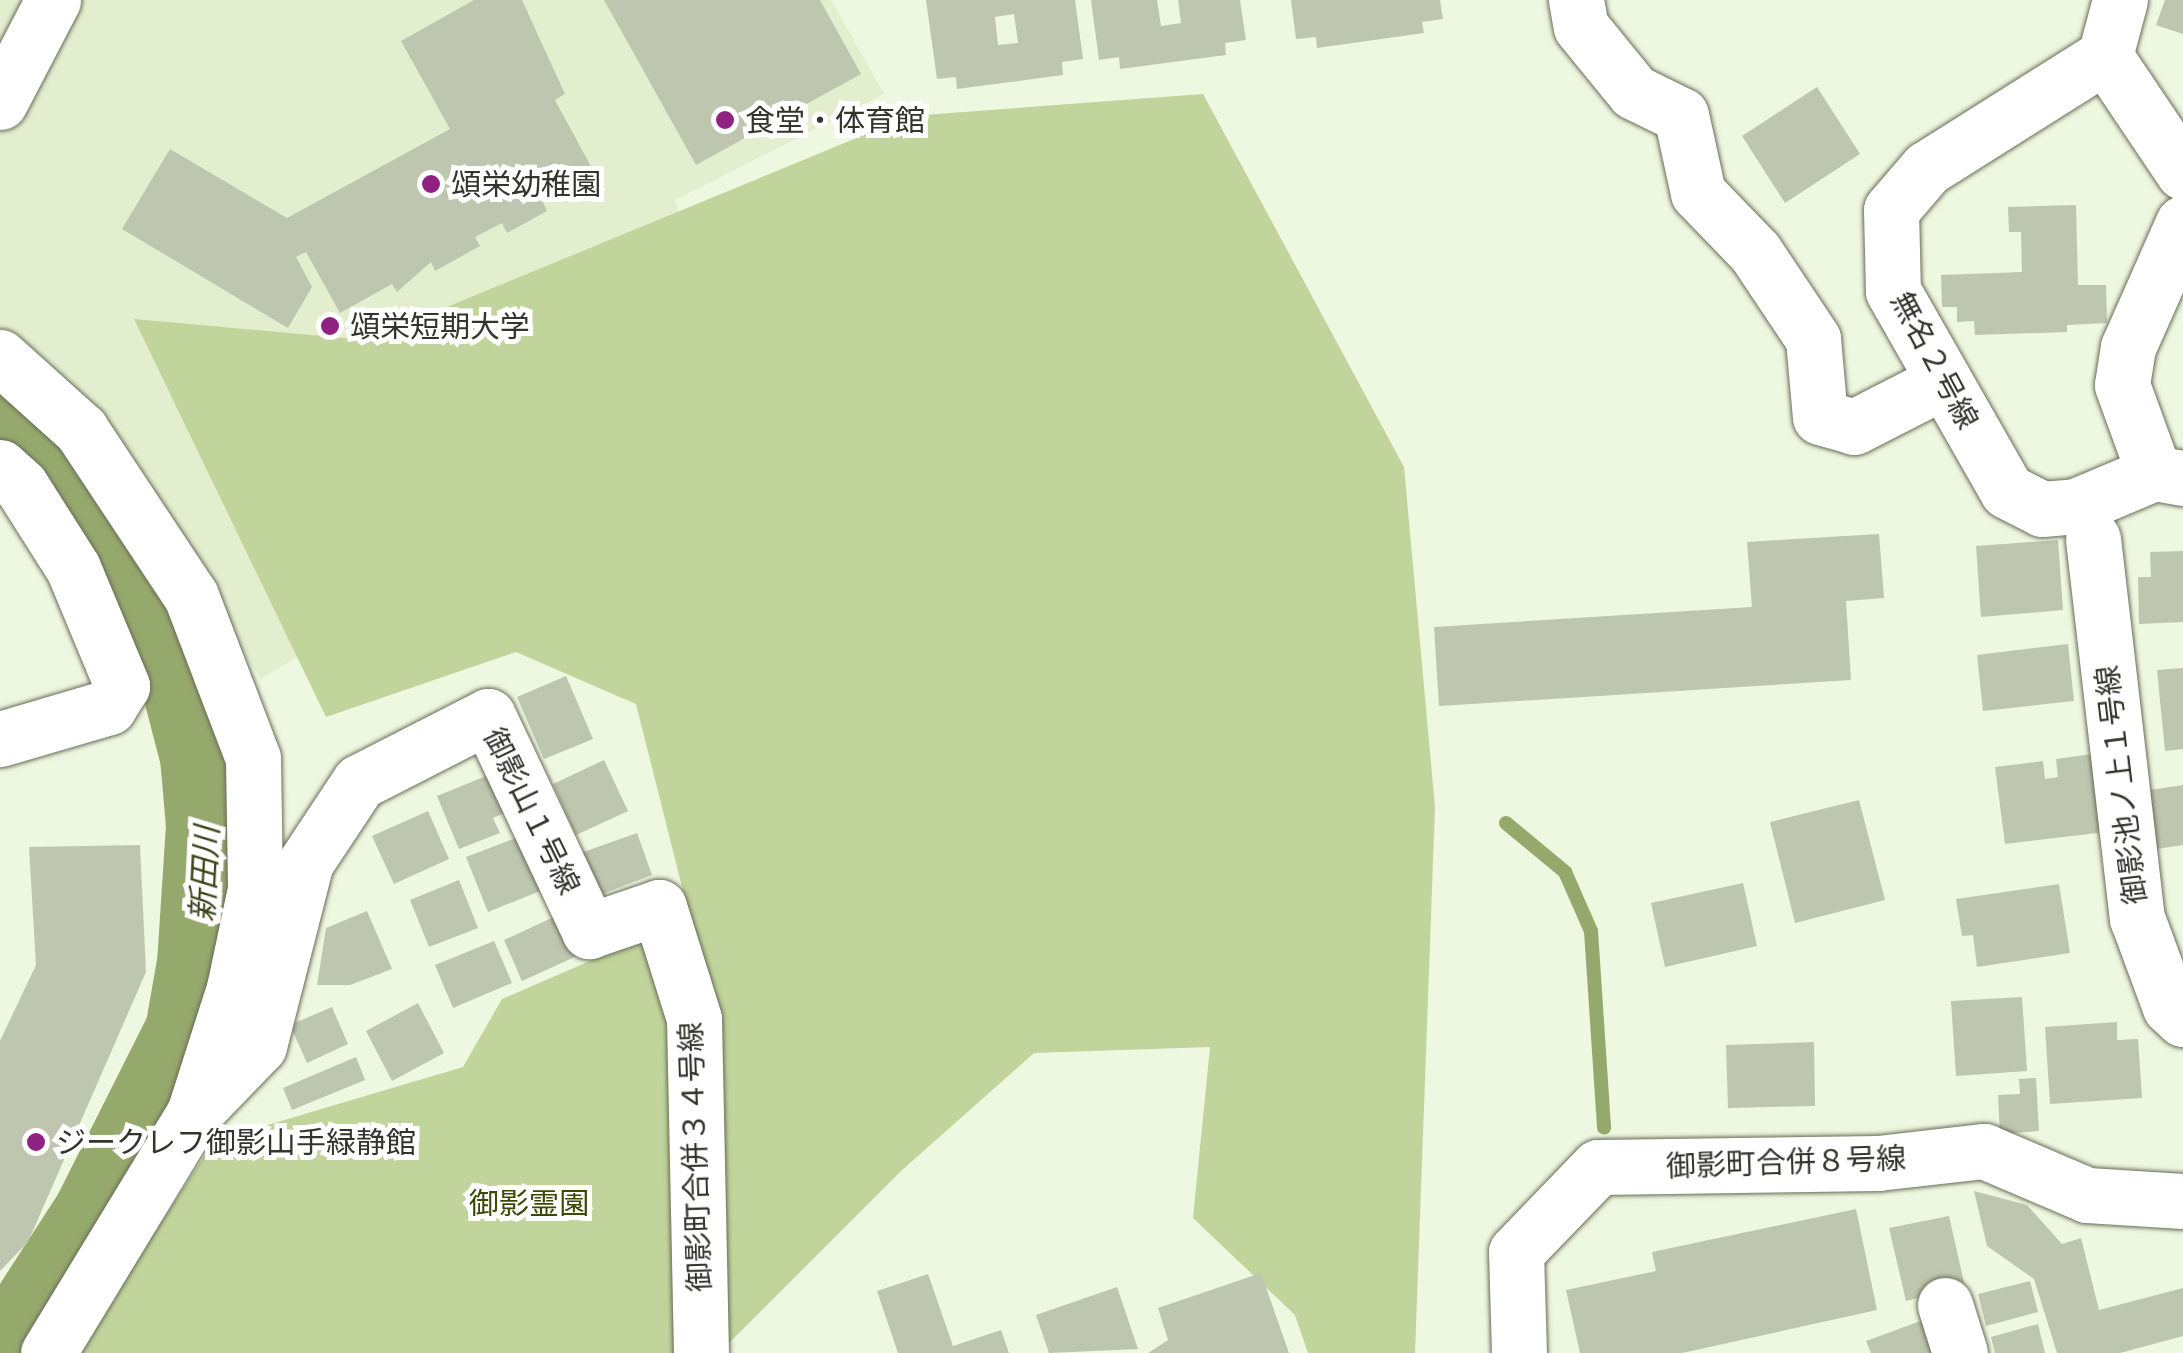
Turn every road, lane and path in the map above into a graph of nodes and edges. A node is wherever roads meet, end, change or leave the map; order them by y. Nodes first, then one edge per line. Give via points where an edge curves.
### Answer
1 (53, 0) edge
2 (1576, 0) edge
3 (2120, 0) edge
4 (2105, 56) junction
5 (0, 102) edge
6 (2183, 172) edge
7 (2183, 223) edge
8 (0, 357) edge
9 (1944, 381) junction
10 (0, 467) edge
11 (2169, 475) edge
12 (2093, 539) dead end
13 (0, 739) edge
14 (659, 906) joint
15 (2183, 1019) edge
16 (194, 1114) junction
17 (2183, 1201) edge
18 (48, 1353) edge
19 (701, 1353) edge
20 (1519, 1353) edge

1 - 5 street
2 - 9 street via 1581,27 1634,92 1681,116 1698,193 1756,252 1813,339 1820,416 1854,427
3 - 4 street
4 - 6 street
4 - 9 street, 無名２号線 via 1928,168 1891,210 1892,291
7 - 11 street via 2128,347 2122,384
8 - 16 street via 81,430 190,596 253,758 255,889 234,988
9 - 11 street, 無名２号線 via 2007,491 2042,509 2076,506
10 - 13 street via 21,486 73,568 122,686 109,707
12 - 15 street, 御影池ノ上１号線 via 2137,918 2170,1007
14 - 16 street, 御影山１号線 via 589,931 488,716 359,782 306,862 259,1046
14 - 19 street, 御影町合併３４号線 via 694,1019
16 - 18 street
17 - 20 street, 御影町合併８号線 via 2086,1195 1984,1151 1878,1162 1598,1167 1516,1252

